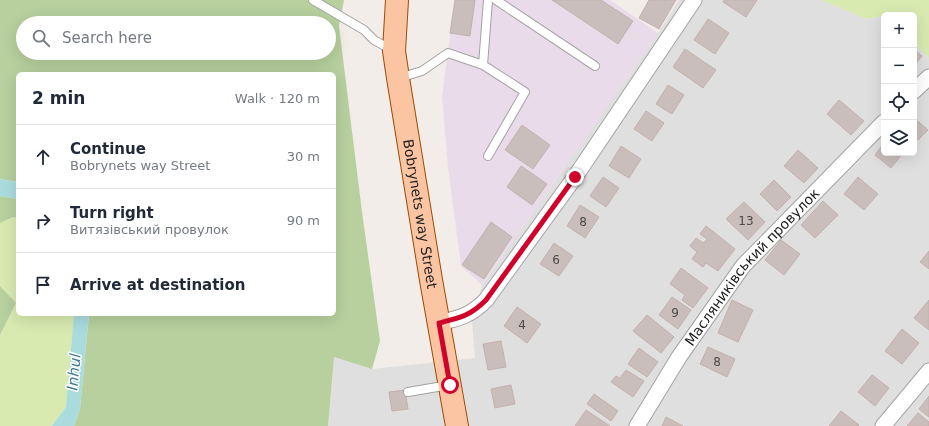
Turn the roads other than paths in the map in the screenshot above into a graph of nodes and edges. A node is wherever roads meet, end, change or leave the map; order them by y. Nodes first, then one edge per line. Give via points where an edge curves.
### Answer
1 (313, 0) edge
2 (397, 0) edge
3 (488, 0) edge
4 (496, 0) edge
5 (694, 0) edge
6 (394, 51) junction
7 (483, 65) junction
8 (595, 66) dead end
9 (929, 77) edge
10 (398, 78) junction
11 (917, 88) edge
12 (881, 125) edge
13 (488, 156) dead end
14 (439, 323) junction
15 (929, 371) edge
16 (450, 385) junction
17 (408, 392) dead end
18 (457, 426) edge
19 (637, 426) edge
20 (883, 426) edge

1 - 6 lane
2 - 6 main road, Bobrynets way Street
3 - 7 lane
4 - 8 lane
5 - 14 street via 575,177 486,300 477,309 462,317
6 - 10 main road, Bobrynets way Street
7 - 10 lane via 448,53 422,71
7 - 13 lane via 525,92
9 - 11 street
10 - 14 main road, Bobrynets way Street
12 - 19 street, Масляниківський провулок via 743,266 679,357
14 - 16 main road, Bobrynets way Street
15 - 20 street
16 - 17 lane
16 - 18 main road, Bobrynets way Street

